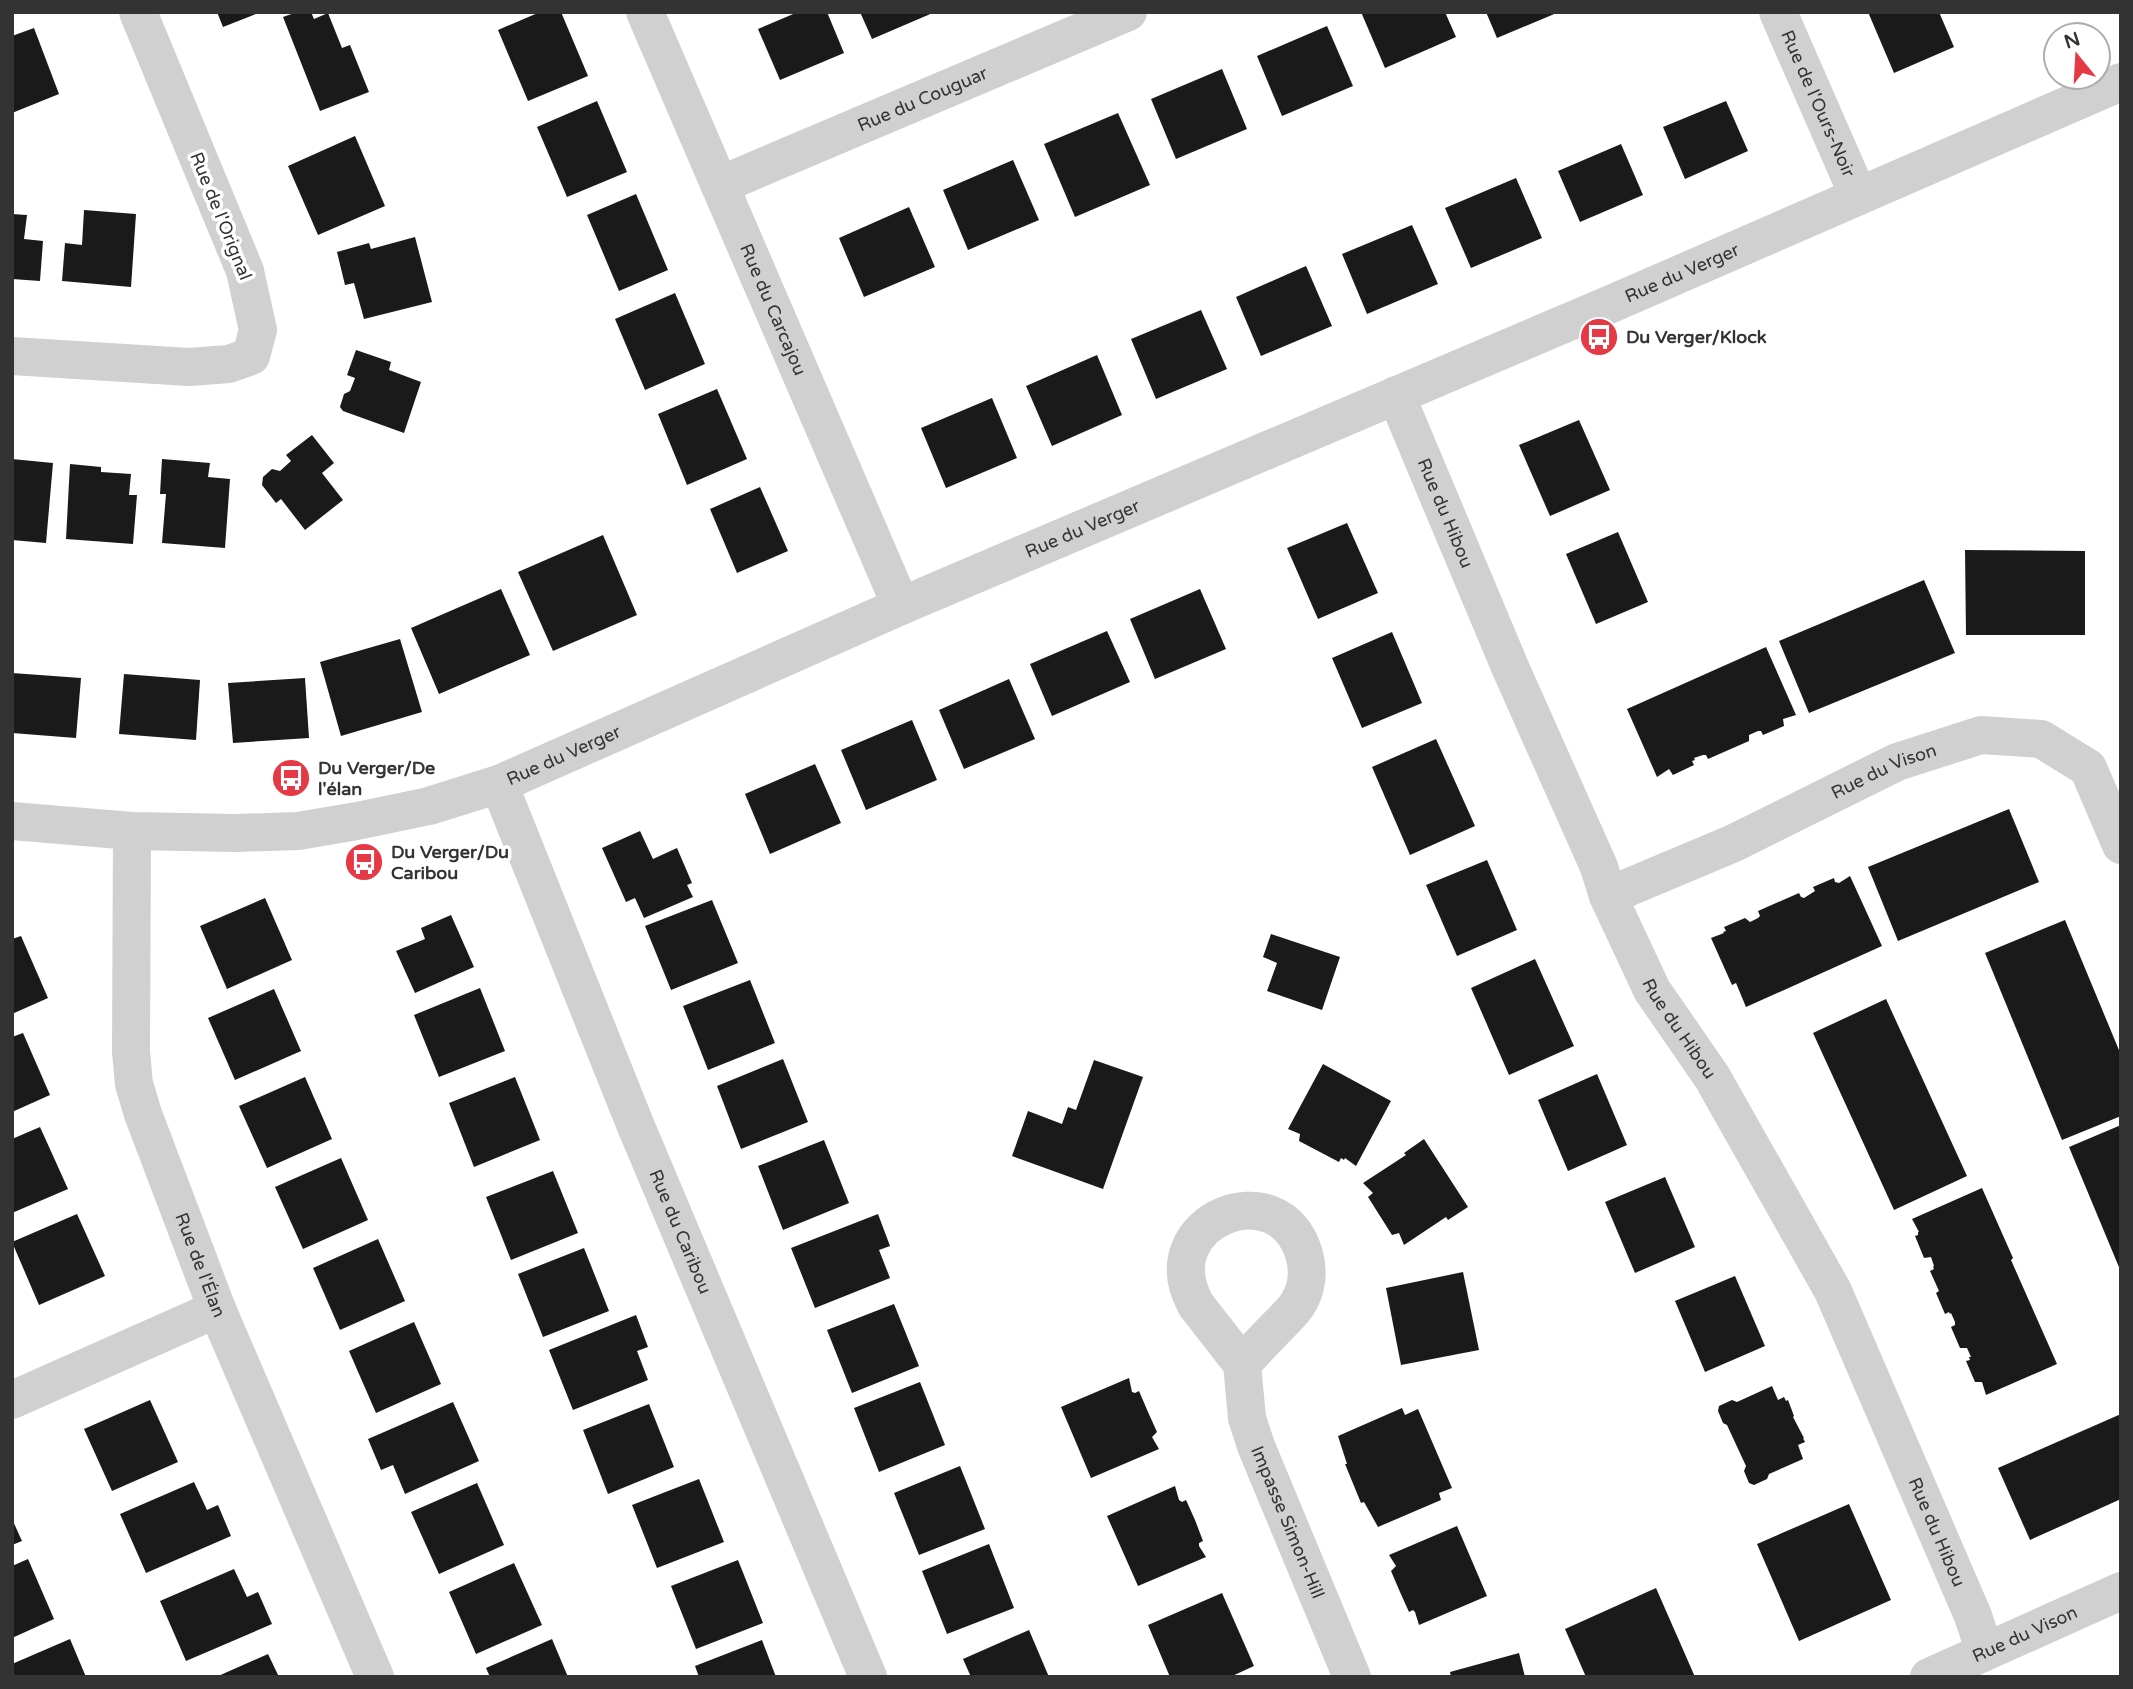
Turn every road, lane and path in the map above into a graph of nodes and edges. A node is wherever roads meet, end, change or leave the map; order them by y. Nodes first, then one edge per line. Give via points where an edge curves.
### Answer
1 (138, 12) edge
2 (645, 12) edge
3 (1128, 12) edge
4 (1778, 12) edge
5 (2121, 82) edge
6 (720, 185) junction
7 (1858, 195) junction
8 (12, 356) edge
9 (1396, 395) junction
10 (901, 606) junction
11 (499, 784) junction
12 (12, 821) edge
13 (132, 831) junction
14 (2121, 845) edge
15 (1608, 896) junction
16 (218, 1308) junction
17 (1242, 1364) dead end
18 (12, 1400) edge
19 (2121, 1591) edge
20 (1985, 1652) junction
21 (375, 1677) edge
22 (868, 1677) edge
23 (1352, 1677) edge
24 (1929, 1677) edge

1 - 8 street, Rue de l'Orignal via 245,271 258,330 251,356 229,364 189,367
2 - 6 street, Rue du Carcajou
3 - 6 street, Rue du Couguar
4 - 7 street, Rue de l'Ours-Noir
5 - 7 street, Rue du Verger
6 - 10 street, Rue du Carcajou
7 - 9 street, Rue du Verger
9 - 10 street, Rue du Verger
9 - 15 street, Rue du Hibou
10 - 11 street, Rue du Verger
11 - 13 street, Rue du Verger via 429,806 298,831
11 - 22 street, Rue du Caribou via 635,1124
12 - 13 street, Rue du Verger
13 - 16 street, Rue de l'Élan via 134,1084
14 - 15 street, Rue du Vison via 2088,768 2041,740 1981,735 1897,762 1734,843
15 - 20 street, Rue du Hibou via 1652,990 1712,1077 1833,1292
16 - 18 street
16 - 21 street, Rue de l'Élan
17 - 23 street, Impasse Simon-Hill via 1247,1418 1256,1446
19 - 20 street, Rue du Vison
20 - 24 street, Rue du Vison

